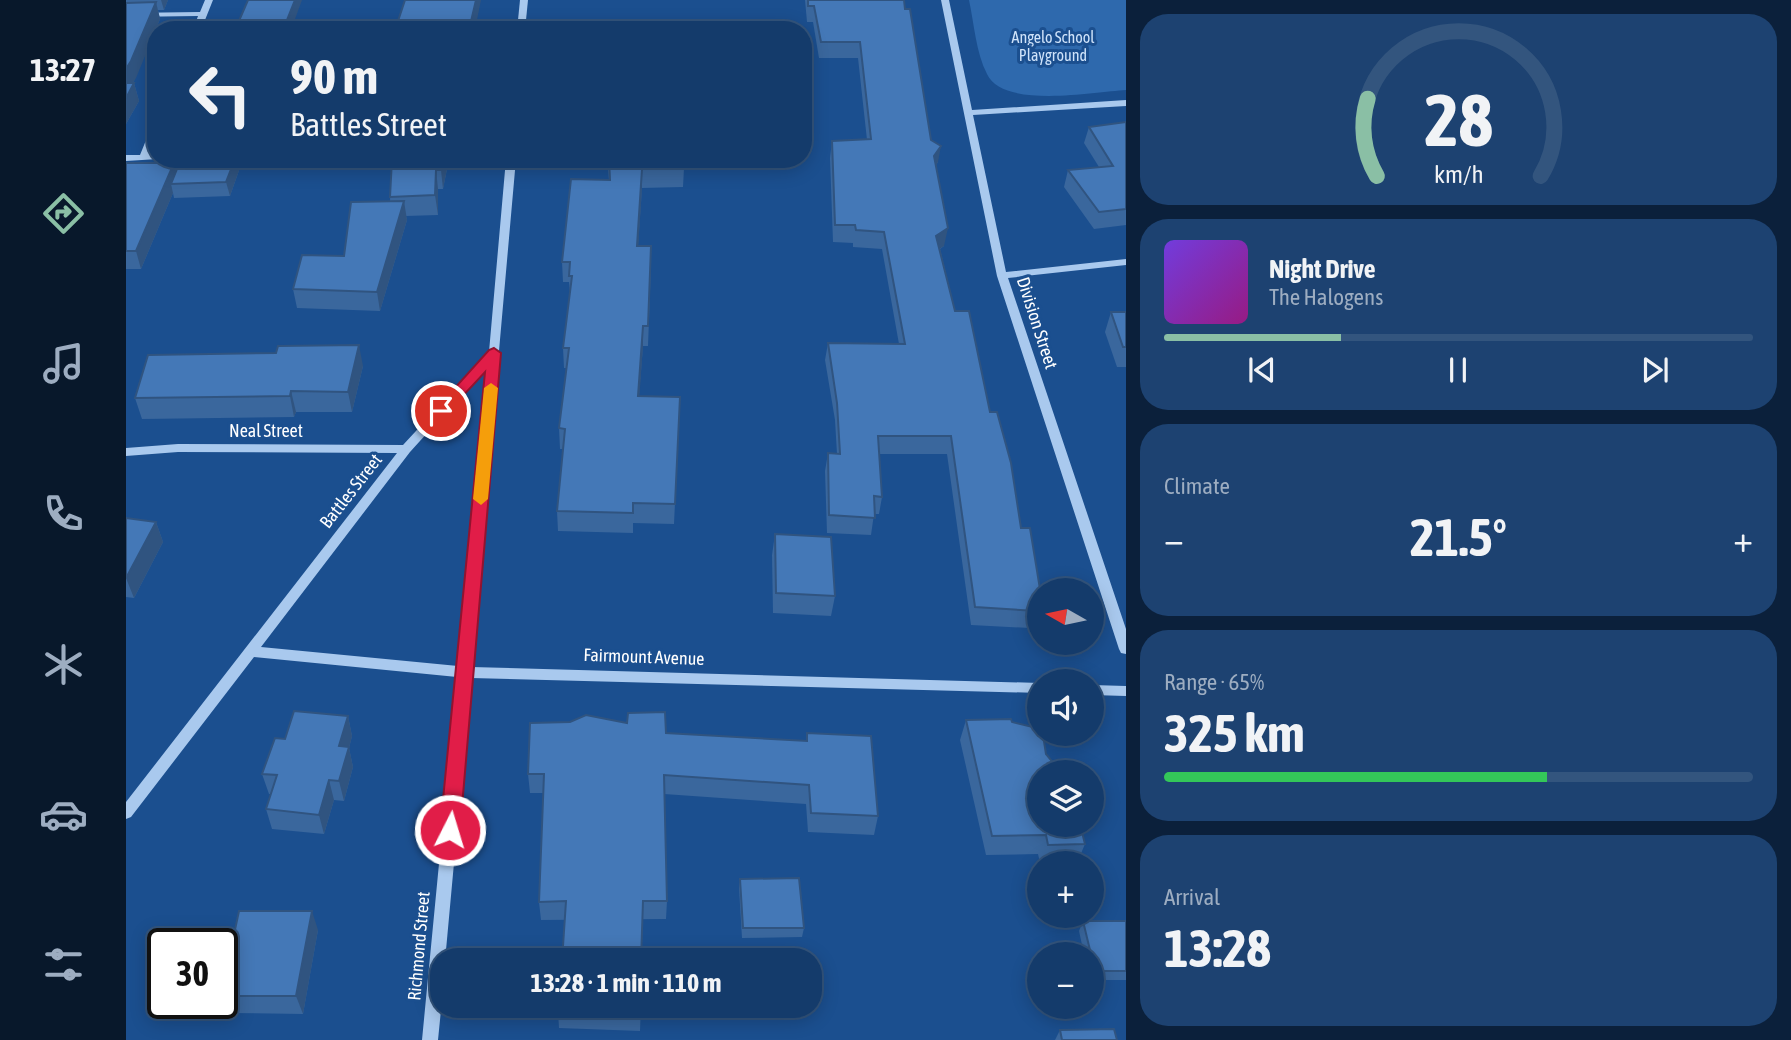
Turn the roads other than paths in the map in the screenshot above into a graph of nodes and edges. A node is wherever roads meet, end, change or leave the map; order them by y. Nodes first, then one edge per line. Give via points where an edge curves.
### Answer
1 (209, 0) edge
2 (524, 0) edge
3 (945, 0) edge
4 (126, 15) edge
5 (203, 15) junction
6 (201, 21) edge
7 (522, 21) edge
8 (1126, 103) edge
9 (969, 113) junction
10 (147, 150) edge
11 (144, 157) joint
12 (126, 158) edge
13 (511, 168) edge
14 (1126, 262) edge
15 (1002, 276) junction
16 (494, 353) junction
17 (406, 449) junction
18 (126, 452) edge
19 (1126, 649) edge
20 (249, 651) junction
21 (465, 671) junction
22 (1027, 688) edge
23 (1104, 690) edge
24 (1126, 691) edge
25 (126, 813) edge
26 (430, 1040) edge

1 - 5 street
2 - 7 street
3 - 9 street, Division Street
4 - 5 street
5 - 6 street
8 - 9 street
9 - 15 street, Division Street
10 - 11 street
11 - 12 street
13 - 16 street
14 - 15 street
15 - 19 street, Division Street
16 - 17 street, Battles Street
16 - 21 street, Richmond Street
17 - 18 street, Neal Street
17 - 20 street, Battles Street
20 - 21 street, Fairmount Avenue
20 - 25 street, Battles Street
21 - 22 street, Fairmount Avenue
21 - 26 street, Richmond Street
23 - 24 street

